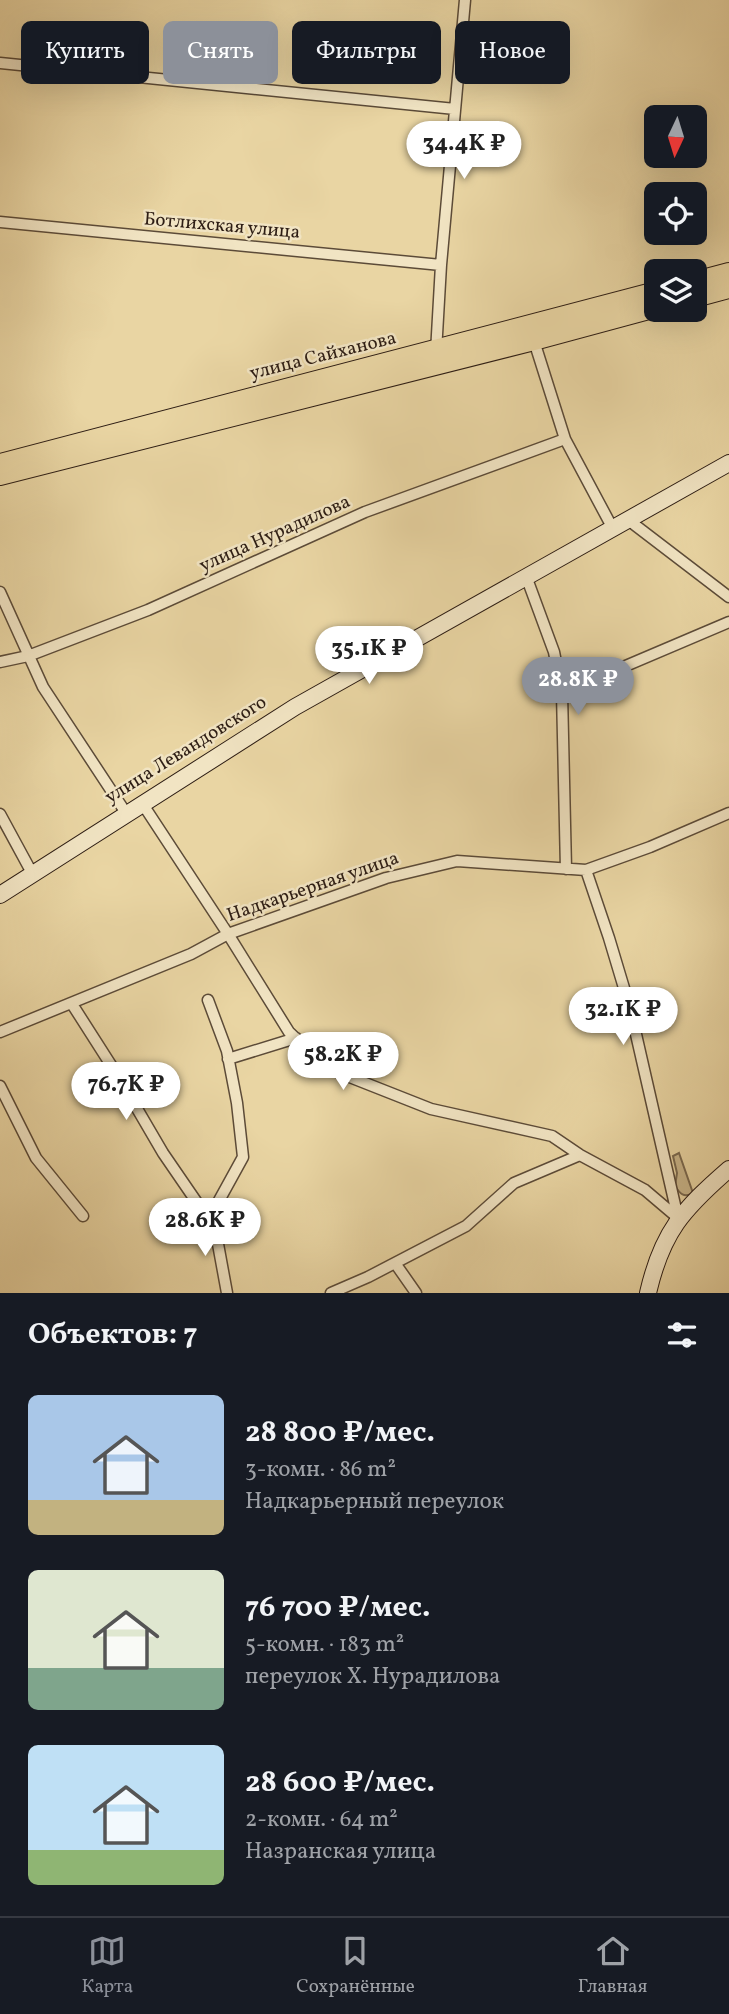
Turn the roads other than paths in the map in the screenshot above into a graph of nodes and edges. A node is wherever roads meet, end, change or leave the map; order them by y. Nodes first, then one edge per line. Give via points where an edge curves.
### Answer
1 (465, 0) edge
2 (0, 63) edge
3 (455, 109) junction
4 (0, 222) edge
5 (441, 265) junction
6 (729, 272) edge
7 (707, 278) edge
8 (729, 289) edge
9 (644, 295) edge
10 (707, 295) edge
11 (644, 311) edge
12 (534, 341) junction
13 (437, 357) junction
14 (565, 439) junction
15 (0, 463) edge
16 (729, 463) edge
17 (0, 476) edge
18 (627, 519) junction
19 (612, 527) junction
20 (526, 576) junction
21 (0, 592) edge
22 (729, 597) edge
23 (729, 622) edge
24 (27, 656) junction
25 (0, 662) edge
26 (562, 693) junction
27 (142, 803) junction
28 (126, 813) junction
29 (729, 813) edge
30 (0, 814) edge
31 (566, 869) junction
32 (586, 870) junction
33 (32, 873) junction
34 (0, 895) edge
35 (228, 934) junction
36 (208, 999) dead end
37 (72, 1004) junction
38 (0, 1032) edge
39 (296, 1038) junction
40 (228, 1059) junction
41 (0, 1086) edge
42 (580, 1155) junction
43 (729, 1169) edge
44 (83, 1216) dead end
45 (210, 1217) junction
46 (678, 1218) junction
47 (395, 1263) junction
48 (227, 1293) edge
49 (331, 1293) edge
50 (416, 1293) edge
51 (648, 1293) edge

1 - 3 street
2 - 3 street
3 - 5 street
4 - 5 street, Ботлихская улица
5 - 13 street
6 - 7 main road
8 - 10 main road
9 - 13 main road, улица Сайханова
11 - 12 main road, улица Сайханова
12 - 13 main road, улица Сайханова
12 - 14 street
13 - 15 main road, улица Сайханова
13 - 17 main road, улица Сайханова
14 - 19 street
14 - 24 street, улица Нурадилова via 365,512 148,610
16 - 18 street, улица Левандовского
18 - 19 street, улица Левандовского
18 - 22 street
19 - 20 street, улица Левандовского
20 - 26 street via 554,652
20 - 27 street, улица Левандовского via 295,707
21 - 24 street
23 - 26 street
24 - 25 street, улица Нурадилова
24 - 28 street
26 - 31 street
27 - 28 street, улица Левандовского
27 - 35 street
28 - 33 street, улица Левандовского
29 - 32 street, Надкарьерная улица
30 - 33 street
31 - 32 street, Надкарьерная улица
31 - 35 street, Надкарьерная улица via 457,861 386,878
32 - 46 street via 630,1008
33 - 34 street, улица Левандовского
35 - 37 street, Надкарьерная улица
35 - 39 street
36 - 40 street
37 - 38 street, Надкарьерная улица
37 - 45 street via 163,1153
39 - 40 street
39 - 42 street via 327,1068 431,1109 552,1136
40 - 45 street via 243,1157
41 - 44 street via 36,1157
42 - 46 street via 645,1190
42 - 47 street via 514,1183 466,1226
43 - 46 street
45 - 48 street
46 - 51 street via 658,1258
47 - 49 street
47 - 50 street

